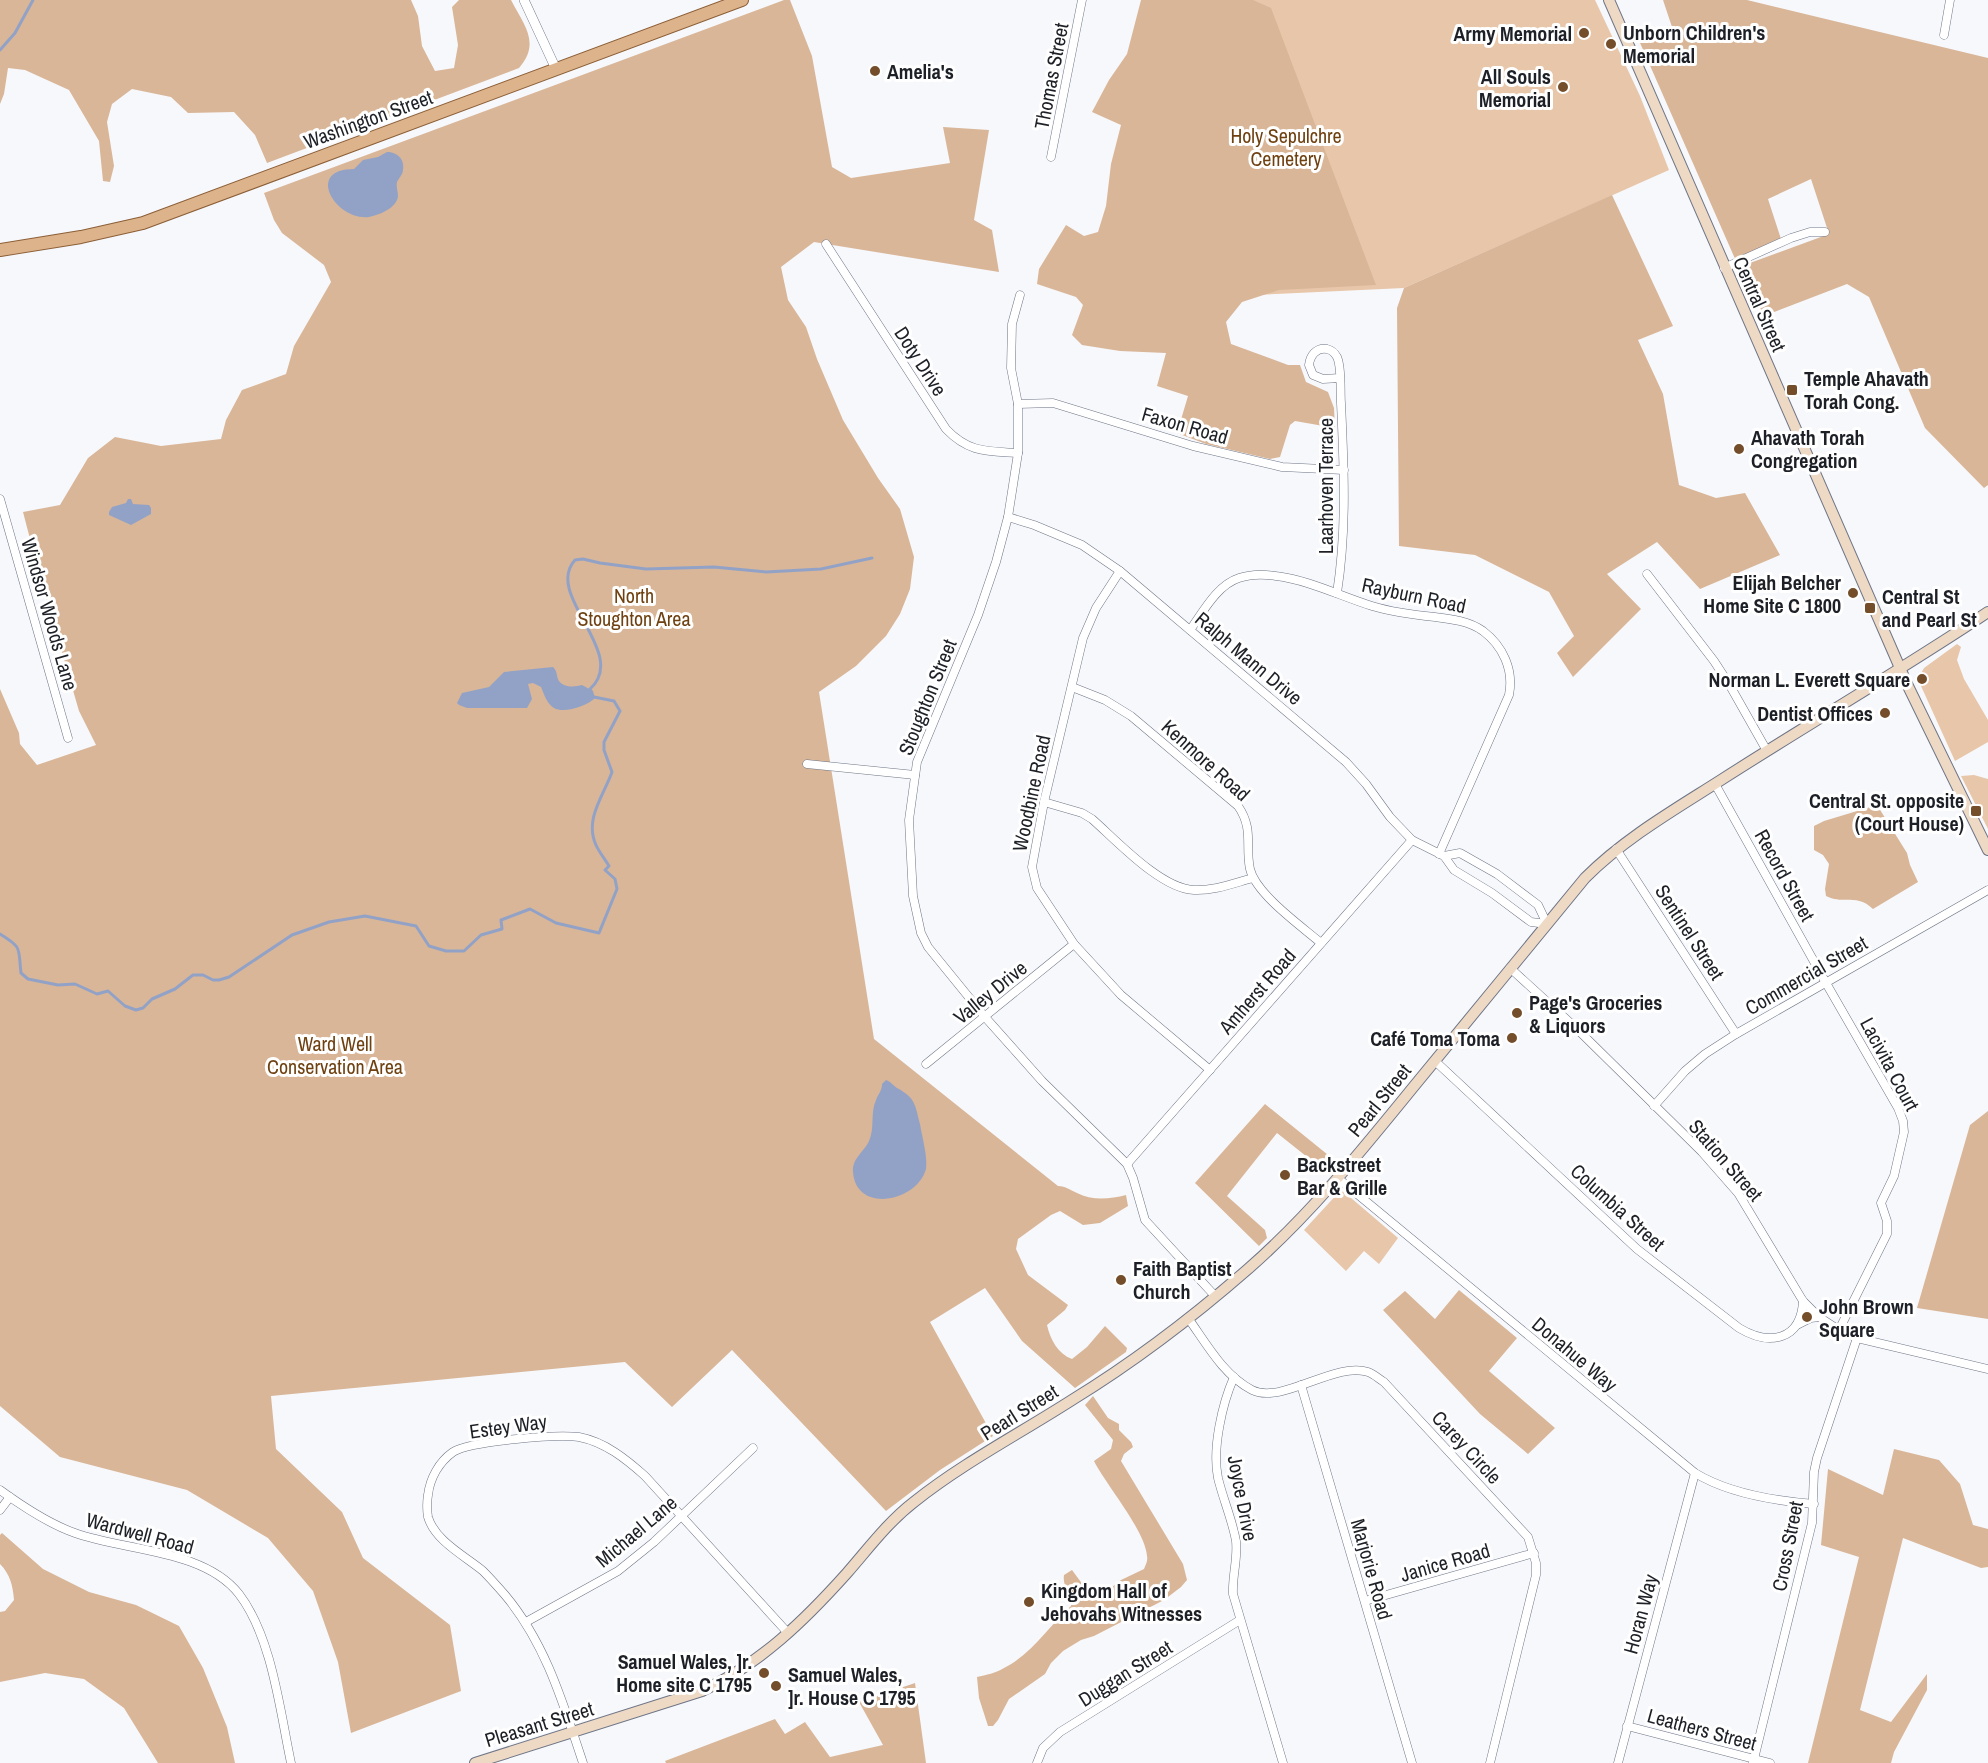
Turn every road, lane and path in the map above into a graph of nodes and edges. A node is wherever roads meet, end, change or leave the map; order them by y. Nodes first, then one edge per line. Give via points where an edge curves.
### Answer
1 (524, 0) edge
2 (742, 0) edge
3 (1082, 0) edge
4 (1609, 0) edge
5 (1950, 0) edge
6 (1944, 35) dead end
7 (556, 69) junction
8 (1051, 157) dead end
9 (1825, 232) dead end
10 (826, 244) dead end
11 (0, 250) edge
12 (1724, 268) junction
13 (1020, 295) dead end
14 (1340, 378) junction
15 (1018, 404) junction
16 (1018, 453) junction
17 (1344, 470) junction
18 (0, 499) edge
19 (1008, 517) junction
20 (1120, 571) junction
21 (1647, 574) dead end
22 (1337, 593) junction
23 (1988, 612) edge
24 (1190, 630) junction
25 (1900, 669) junction
26 (1072, 687) junction
27 (68, 738) dead end
28 (1767, 751) junction
29 (807, 764) dead end
30 (915, 775) junction
31 (1715, 784) junction
32 (1044, 802) junction
33 (1412, 840) junction
34 (1616, 849) junction
35 (1988, 850) edge
36 (1442, 855) junction
37 (1253, 878) junction
38 (1988, 890) edge
39 (1547, 924) junction
40 (1321, 943) junction
41 (1074, 944) junction
42 (1510, 968) junction
43 (1826, 983) junction
44 (985, 1017) junction
45 (1736, 1034) junction
46 (1435, 1061) junction
47 (926, 1064) dead end
48 (1210, 1070) junction
49 (1654, 1106) junction
50 (1127, 1164) junction
51 (1339, 1179) junction
52 (1215, 1296) junction
53 (1803, 1300) junction
54 (1819, 1317) junction
55 (1188, 1318) junction
56 (1796, 1326) junction
57 (1839, 1330) junction
58 (1857, 1338) junction
59 (1988, 1369) edge
60 (1234, 1377) junction
61 (1301, 1384) junction
62 (753, 1448) dead end
63 (1695, 1473) junction
64 (0, 1490) edge
65 (10, 1497) junction
66 (1814, 1504) junction
67 (0, 1510) edge
68 (681, 1515) junction
69 (1534, 1553) junction
70 (1365, 1601) junction
71 (1240, 1620) junction
72 (526, 1622) junction
73 (788, 1633) junction
74 (682, 1698) joint
75 (1627, 1726) junction
76 (573, 1732) junction
77 (1754, 1761) edge
78 (291, 1763) edge
79 (475, 1763) edge
80 (583, 1763) edge
81 (1037, 1763) edge
82 (1283, 1763) edge
83 (1412, 1763) edge
84 (1490, 1763) edge
85 (1618, 1763) edge
86 (1770, 1763) edge

1 - 7 street
2 - 7 main road, Washington Street
3 - 8 street, Thomas Street
4 - 12 main road, Central Street
5 - 6 street
7 - 11 main road, Washington Street via 135,225
9 - 12 street via 1791,238
10 - 16 street, Doty Drive via 946,429 972,448
12 - 25 main road, Central Street
13 - 15 street, Stoughton Street via 1011,335 1011,368
14 - 14 street, Laarhoven Terrace via 1334,352 1324,349 1314,353 1309,363 1313,375
14 - 17 street, Laarhoven Terrace
15 - 16 street, Stoughton Street
15 - 17 street, Faxon Road via 1053,403 1193,446 1282,467
16 - 19 street, Stoughton Street
17 - 22 street, Laarhoven Terrace via 1344,532
18 - 27 street, Windsor Woods Lane
19 - 20 street, Ralph Mann Drive via 1082,545
19 - 30 street, Stoughton Street via 978,615 926,738
20 - 24 street, Ralph Mann Drive
20 - 26 street, Woodbine Road via 1089,622
21 - 28 street via 1725,677
22 - 24 street, Rayburn Road via 1276,576 1239,578 1214,597
22 - 36 street, Rayburn Road via 1391,610 1473,625 1497,646 1509,666 1511,685 1505,707
23 - 25 main road, Pearl Street
24 - 33 street, Ralph Mann Drive via 1346,762
25 - 28 main road, Pearl Street
25 - 35 main road, Central Street
26 - 32 street, Woodbine Road
26 - 37 street, Kenmore Road via 1131,716 1238,806 1246,820
28 - 31 main road, Pearl Street
29 - 30 street
30 - 44 street, Stoughton Street via 909,820 914,896 921,933
31 - 34 main road, Pearl Street
31 - 43 street, Record Street
32 - 37 street via 1073,809 1092,819 1161,878 1176,886 1201,890
32 - 41 street, Woodbine Road via 1032,867 1037,888
33 - 36 street, Ralph Mann Drive
33 - 40 street, Amherst Road
34 - 39 main road, Pearl Street via 1585,878
34 - 45 street, Sentinel Street
36 - 39 street, Ralph Mann Drive via 1454,870 1531,922
36 - 39 street, Ralph Mann Drive via 1460,853 1497,874 1538,905
37 - 40 street via 1263,892
38 - 43 street, Commercial Street
39 - 42 main road, Pearl Street
40 - 48 street, Amherst Road
41 - 44 street, Valley Drive
41 - 48 street, Woodbine Road via 1121,995
42 - 46 main road, Pearl Street
42 - 49 street, Station Street
43 - 45 street, Commercial Street
43 - 57 street, Lacivita Court via 1898,1108 1904,1126 1894,1176 1881,1203 1887,1233
44 - 47 street, Valley Drive
44 - 50 street, Stoughton Street via 1042,1081
45 - 49 street, Commercial Street via 1685,1071
46 - 51 main road, Pearl Street
46 - 56 street, Columbia Street via 1637,1249 1726,1319 1764,1339 1780,1337
48 - 50 street, Amherst Road
49 - 53 street, Station Street via 1738,1193
50 - 52 street, Stoughton Street via 1145,1220
51 - 52 main road, Pearl Street via 1288,1233
51 - 63 street, Donahue Way
52 - 55 main road, Pearl Street
53 - 54 street, Station Street
53 - 56 street
54 - 56 street, Columbia Street
54 - 57 street, Station Street
55 - 60 street, Carey Circle
55 - 73 main road, Pearl Street via 1076,1398 912,1503
57 - 58 street, Station Street
58 - 59 street, Station Street
58 - 66 street, Cross Street via 1817,1458
60 - 61 street, Carey Circle via 1262,1393
60 - 71 street, Joyce Drive via 1225,1400 1216,1461 1236,1541 1233,1584
61 - 69 street, Carey Circle via 1357,1370 1384,1382 1523,1530
61 - 70 street, Marjorie Road
62 - 68 street, Michael Lane
63 - 66 street, Donahue Way via 1721,1486
63 - 75 street, Horan Way
64 - 65 street, Wardwell Road
65 - 67 street
65 - 78 street, Wardwell Road via 73,1533 161,1552 224,1580 239,1595 257,1627 270,1662
66 - 77 street, Cross Street
68 - 72 street, Michael Lane via 618,1571
68 - 72 street, Estey Way via 625,1458 579,1437 548,1436 473,1445 454,1452 440,1464 432,1479 428,1517 435,1531 484,1572
68 - 73 street, Estey Way
69 - 70 street, Janice Road
69 - 84 street, Carey Circle via 1536,1575 1531,1600
70 - 83 street, Marjorie Road
71 - 81 street, Duggan Street via 1060,1732 1043,1748
71 - 82 street, Joyce Drive
72 - 76 street, Estey Way via 555,1679
73 - 74 main road, Pearl Street via 729,1679
74 - 76 main road, Pleasant Street
75 - 77 street, Leathers Street
75 - 85 street, Horan Way
76 - 79 main road, Pleasant Street
76 - 80 street, Estey Way
77 - 86 street, Leathers Street

